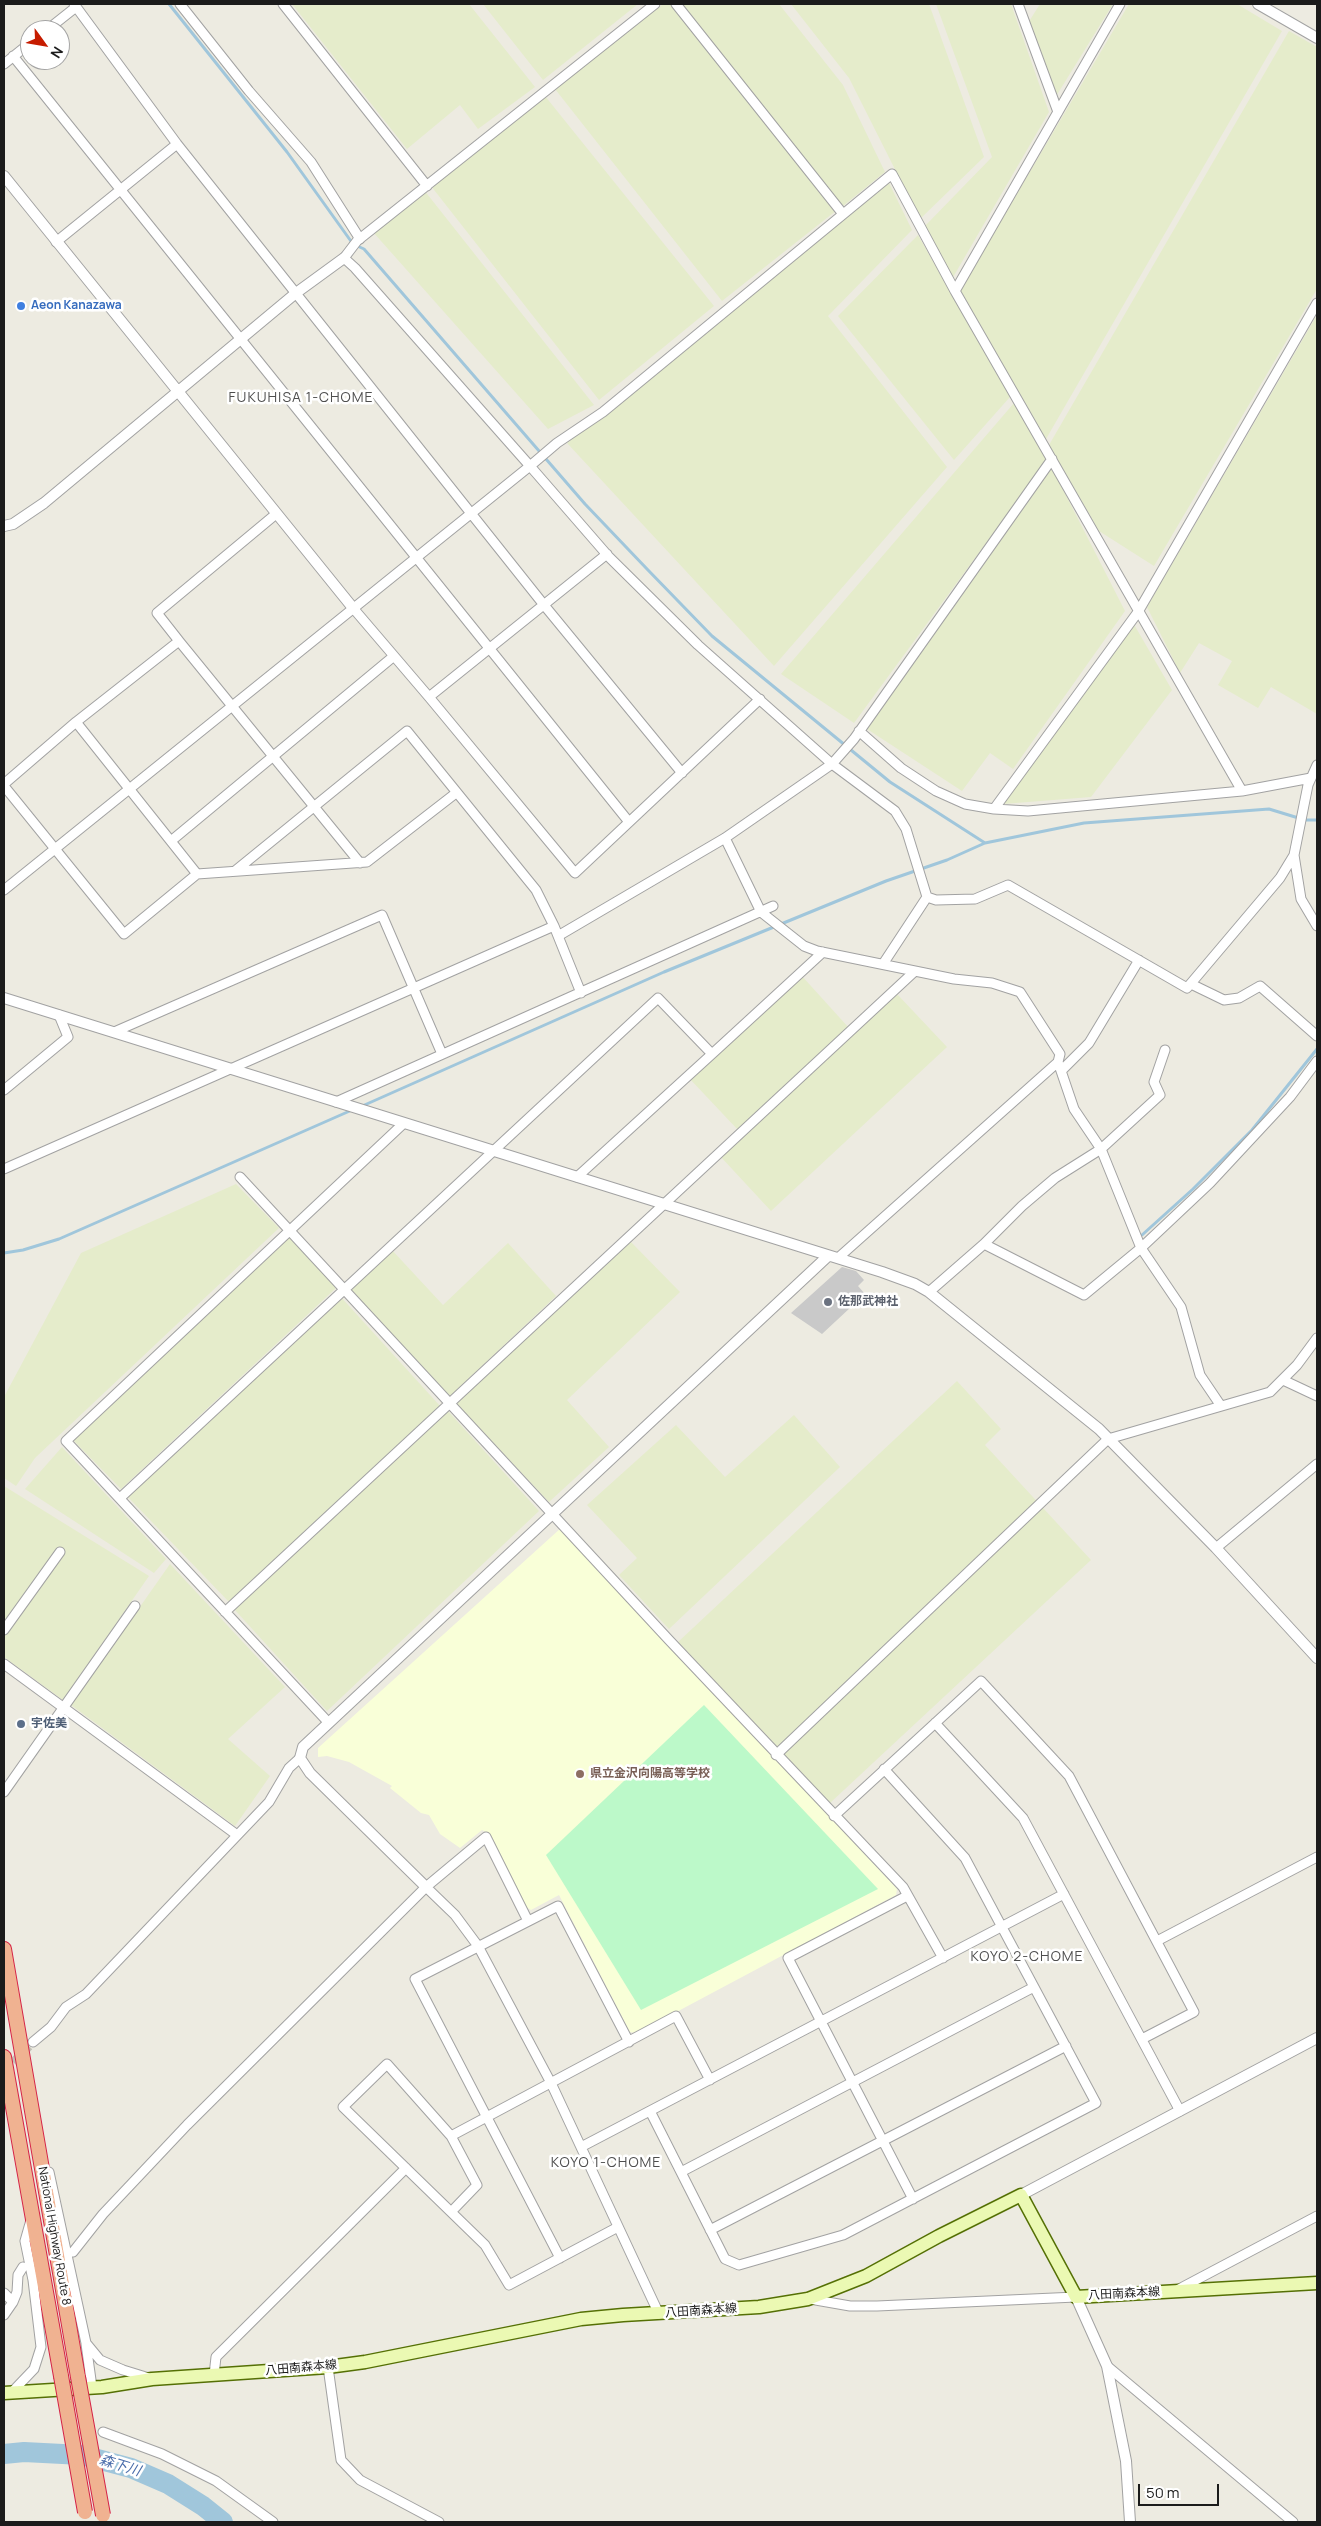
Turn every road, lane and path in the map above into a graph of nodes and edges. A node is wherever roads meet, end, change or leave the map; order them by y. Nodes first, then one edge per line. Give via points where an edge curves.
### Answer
1 (180, 4) edge
2 (283, 4) edge
3 (655, 4) edge
4 (676, 4) edge
5 (1018, 4) edge
6 (1120, 4) edge
7 (1258, 4) edge
8 (75, 5) edge
9 (58, 20) edge
10 (1317, 38) edge
11 (20, 51) edge
12 (13, 56) junction
13 (4, 64) edge
14 (1058, 112) junction
15 (177, 144) junction
16 (4, 176) edge
17 (427, 186) junction
18 (120, 190) junction
19 (843, 214) junction
20 (359, 240) junction
21 (56, 242) junction
22 (346, 255) junction
23 (955, 291) junction
24 (296, 293) junction
25 (1317, 303) edge
26 (240, 340) junction
27 (176, 392) junction
28 (1052, 459) junction
29 (532, 464) junction
30 (276, 514) junction
31 (470, 514) junction
32 (4, 526) edge
33 (607, 554) junction
34 (416, 558) junction
35 (544, 605) junction
36 (353, 608) junction
37 (1138, 612) junction
38 (179, 641) junction
39 (489, 649) junction
40 (394, 656) junction
41 (429, 697) junction
42 (760, 699) junction
43 (232, 704) junction
44 (76, 722) junction
45 (856, 735) junction
46 (274, 755) junction
47 (834, 761) junction
48 (1317, 765) edge
49 (682, 773) junction
50 (1311, 778) junction
51 (4, 785) edge
52 (130, 788) junction
53 (1242, 791) junction
54 (456, 793) junction
55 (315, 806) junction
56 (994, 809) junction
57 (629, 822) junction
58 (725, 838) junction
59 (171, 841) junction
60 (54, 849) junction
61 (1295, 852) junction
62 (360, 863) junction
63 (234, 872) junction
64 (197, 874) junction
65 (4, 890) edge
66 (927, 894) junction
67 (773, 906) dead end
68 (763, 913) junction
69 (554, 926) junction
70 (1317, 926) edge
71 (558, 936) junction
72 (823, 952) junction
73 (1139, 960) junction
74 (884, 964) junction
75 (915, 971) junction
76 (1191, 984) junction
77 (414, 987) junction
78 (581, 994) junction
79 (4, 998) edge
80 (59, 1015) junction
81 (114, 1032) junction
82 (1317, 1036) edge
83 (1165, 1050) dead end
84 (442, 1054) junction
85 (712, 1054) junction
86 (1317, 1061) edge
87 (1059, 1066) junction
88 (230, 1070) junction
89 (4, 1090) edge
90 (338, 1102) junction
91 (404, 1123) junction
92 (1101, 1148) junction
93 (492, 1150) junction
94 (4, 1169) edge
95 (240, 1177) dead end
96 (577, 1177) junction
97 (666, 1205) junction
98 (289, 1230) junction
99 (984, 1244) junction
100 (1141, 1248) junction
101 (833, 1257) junction
102 (344, 1289) junction
103 (929, 1292) junction
104 (1317, 1338) edge
105 (1282, 1380) junction
106 (1317, 1396) edge
107 (450, 1404) junction
108 (1221, 1406) junction
109 (1108, 1438) junction
110 (1317, 1464) edge
111 (120, 1498) junction
112 (552, 1514) junction
113 (1216, 1548) junction
114 (60, 1552) dead end
115 (135, 1606) dead end
116 (225, 1612) junction
117 (4, 1630) edge
118 (1317, 1658) edge
119 (4, 1664) edge
120 (63, 1707) junction
121 (328, 1722) junction
122 (935, 1723) junction
123 (776, 1755) junction
124 (300, 1758) junction
125 (884, 1769) junction
126 (4, 1792) edge
127 (834, 1816) junction
128 (237, 1834) junction
129 (1317, 1857) edge
130 (426, 1887) junction
131 (1064, 1894) junction
132 (907, 1896) junction
133 (528, 1921) junction
134 (1002, 1927) junction
135 (1157, 1941) junction
136 (478, 1946) junction
137 (4, 1949) edge
138 (943, 1958) junction
139 (1034, 1987) junction
140 (821, 2022) junction
141 (1317, 2038) edge
142 (1142, 2039) junction
143 (34, 2042) tunnel mouth
144 (629, 2042) junction
145 (1066, 2046) junction
146 (4, 2057) edge
147 (710, 2080) junction
148 (852, 2082) junction
149 (551, 2083) junction
150 (650, 2111) junction
151 (1180, 2111) junction
152 (33, 2114) junction
153 (486, 2117) junction
154 (451, 2136) junction
155 (883, 2141) junction
156 (581, 2147) junction
157 (406, 2168) junction
158 (680, 2172) junction
159 (1022, 2195) junction
160 (913, 2199) junction
161 (451, 2212) junction
162 (1317, 2216) edge
163 (32, 2218) junction
164 (618, 2227) junction
165 (710, 2230) junction
166 (73, 2252) dead end
167 (560, 2258) junction
168 (23, 2267) dead end
169 (1317, 2283) edge
170 (1174, 2291) junction
171 (4, 2293) edge
172 (1076, 2297) junction
173 (808, 2299) junction
174 (12, 2302) junction
175 (659, 2314) junction
176 (4, 2315) edge
177 (86, 2343) junction
178 (1107, 2366) junction
179 (328, 2367) junction
180 (214, 2375) junction
181 (152, 2379) junction
182 (92, 2387) junction
183 (8, 2393) edge
184 (103, 2432) dead end
185 (86, 2517) edge
186 (103, 2519) edge
187 (273, 2522) edge
188 (439, 2522) edge
189 (1130, 2522) edge
190 (1293, 2522) edge

1 - 20 street via 311,162
2 - 17 street
3 - 17 street
4 - 19 street
5 - 14 street
6 - 14 street
7 - 10 street
8 - 9 street
8 - 15 street
11 - 12 street
12 - 13 street
12 - 18 street
14 - 23 street
15 - 18 street
15 - 24 street
16 - 21 street
17 - 20 street
18 - 21 street
18 - 26 street
19 - 23 street via 892,174
19 - 29 street via 603,412
20 - 22 street
21 - 27 street
22 - 24 street
22 - 29 street
23 - 28 street
24 - 26 street
24 - 31 street
25 - 37 street
26 - 27 street
26 - 34 street
27 - 30 street
27 - 32 street via 44,503 13,524
28 - 37 street
28 - 45 street
29 - 31 street
29 - 33 street
30 - 36 street
30 - 38 street via 157,613
31 - 34 street
31 - 35 street
33 - 35 street
33 - 42 street via 698,645
34 - 36 street
34 - 39 street
35 - 39 street
35 - 49 street
36 - 40 street
36 - 43 street
37 - 53 street
37 - 56 street
38 - 43 street
38 - 44 street
39 - 41 street
39 - 57 street
40 - 41 street
40 - 46 street
41 - 57 street via 575,873
42 - 47 street
42 - 49 street
43 - 46 street
43 - 52 street
44 - 51 street
44 - 52 street
45 - 47 street
45 - 56 street via 936,791 966,804
46 - 55 street
46 - 59 street
47 - 58 street
47 - 66 street via 895,811 913,846
48 - 50 street
49 - 57 street
50 - 53 street
50 - 61 street
51 - 60 street
52 - 59 street
52 - 60 street
53 - 56 street via 1028,811
54 - 55 street via 406,731
54 - 62 street via 367,862
54 - 69 street via 536,890
55 - 62 street
55 - 63 street
58 - 68 street
58 - 71 street
59 - 64 street
60 - 64 street via 124,934
60 - 65 street
61 - 70 street via 1301,899
61 - 76 street via 1280,878
62 - 63 street
63 - 64 street
66 - 73 street via 936,900 975,898 1008,885
66 - 74 street
67 - 68 street
68 - 72 street via 804,946
68 - 78 street
69 - 71 street
69 - 77 street
71 - 78 street
72 - 74 street
72 - 85 street
73 - 76 street via 1188,988
73 - 87 street via 1090,1043
74 - 75 street
75 - 87 street via 992,983 1020,992 1060,1054
75 - 97 street
76 - 82 street via 1224,1000 1239,998 1260,986
77 - 81 street via 382,915
77 - 84 street
77 - 88 street
78 - 84 street
79 - 80 street
80 - 81 street
80 - 89 street via 68,1037
81 - 88 street
83 - 92 street via 1154,1082 1160,1095
84 - 90 street
85 - 93 street via 658,998
85 - 96 street
86 - 100 street via 1290,1098 1210,1183
87 - 92 street via 1074,1109
87 - 101 street
88 - 90 street
88 - 94 street
90 - 91 street
91 - 93 street
91 - 98 street
92 - 99 street via 1055,1178
92 - 100 street
93 - 96 street
93 - 102 street
95 - 98 street
96 - 97 street
97 - 101 street
97 - 107 street
98 - 102 street
98 - 111 street via 66,1440
99 - 100 street via 1084,1295
99 - 103 street
100 - 108 street via 1181,1307 1200,1375
101 - 103 street via 882,1272
101 - 112 street
102 - 107 street
102 - 111 street
103 - 109 street
104 - 105 street via 1297,1366
105 - 106 street
105 - 108 street via 1270,1392
107 - 112 street
107 - 116 street
108 - 109 street
109 - 113 street
109 - 123 street
110 - 113 street
111 - 116 street
112 - 121 street
112 - 123 street
113 - 118 street
114 - 117 street
115 - 120 street
116 - 121 street
119 - 120 street
120 - 126 street
120 - 128 street
121 - 124 street via 303,1747
122 - 125 street
122 - 131 street via 1023,1818
122 - 135 street via 981,1681 1069,1776
123 - 127 street
124 - 128 street via 289,1768 269,1802
124 - 130 street via 310,1773
125 - 127 street
125 - 134 street via 966,1858
127 - 132 street via 903,1887
128 - 143 street via 86,1994 66,2007
129 - 135 street
130 - 133 street via 486,1837
130 - 136 street via 455,1915
130 - 166 street via 187,2125 103,2214
131 - 134 street
131 - 142 street
132 - 138 street
132 - 140 street via 788,1958
133 - 136 street
133 - 144 street via 558,1906
134 - 138 street
134 - 139 street
135 - 142 street via 1194,2012
136 - 149 street
136 - 153 street via 414,1979
137 - 152 highway, National Highway Route 8
138 - 140 street
139 - 145 street
139 - 148 street
140 - 147 street
140 - 148 street
141 - 151 street
142 - 151 street
144 - 147 street via 676,2016
144 - 149 street
145 - 155 street
145 - 160 street via 1096,2103
146 - 163 highway, National Highway Route 8
147 - 150 street
148 - 155 street
148 - 158 street
149 - 153 street
149 - 156 street
150 - 156 street
150 - 158 street
151 - 159 street
152 - 177 street
152 - 186 highway, National Highway Route 8, bridge
153 - 154 street
153 - 167 street
154 - 157 street via 387,2064 343,2107
154 - 161 street via 477,2185
155 - 160 street
155 - 165 street
156 - 164 street
157 - 161 street
157 - 180 street via 216,2357
158 - 165 street
159 - 172 main road, 八田南森本線
159 - 173 main road, 八田南森本線 via 866,2276
160 - 165 street via 843,2235 740,2265 725,2259
161 - 167 street via 485,2246 509,2285
162 - 170 street
163 - 183 street via 25,2240 41,2347 34,2369
163 - 185 highway, National Highway Route 8, bridge
164 - 167 street
164 - 175 street
168 - 174 street
169 - 170 main road, 八田南森本線
170 - 172 main road, 八田南森本線
171 - 174 street
172 - 173 street via 859,2306
172 - 178 street
173 - 175 main road, 八田南森本線 via 760,2307
174 - 176 street
175 - 179 main road, 八田南森本線 via 581,2319
177 - 181 street via 100,2360
177 - 182 street
178 - 189 street via 1126,2461
178 - 190 street
179 - 180 main road, 八田南森本線
179 - 188 street via 341,2460 360,2480
180 - 181 main road, 八田南森本線
181 - 182 main road, 八田南森本線
182 - 183 main road, 八田南森本線
184 - 187 street via 162,2454 216,2481

